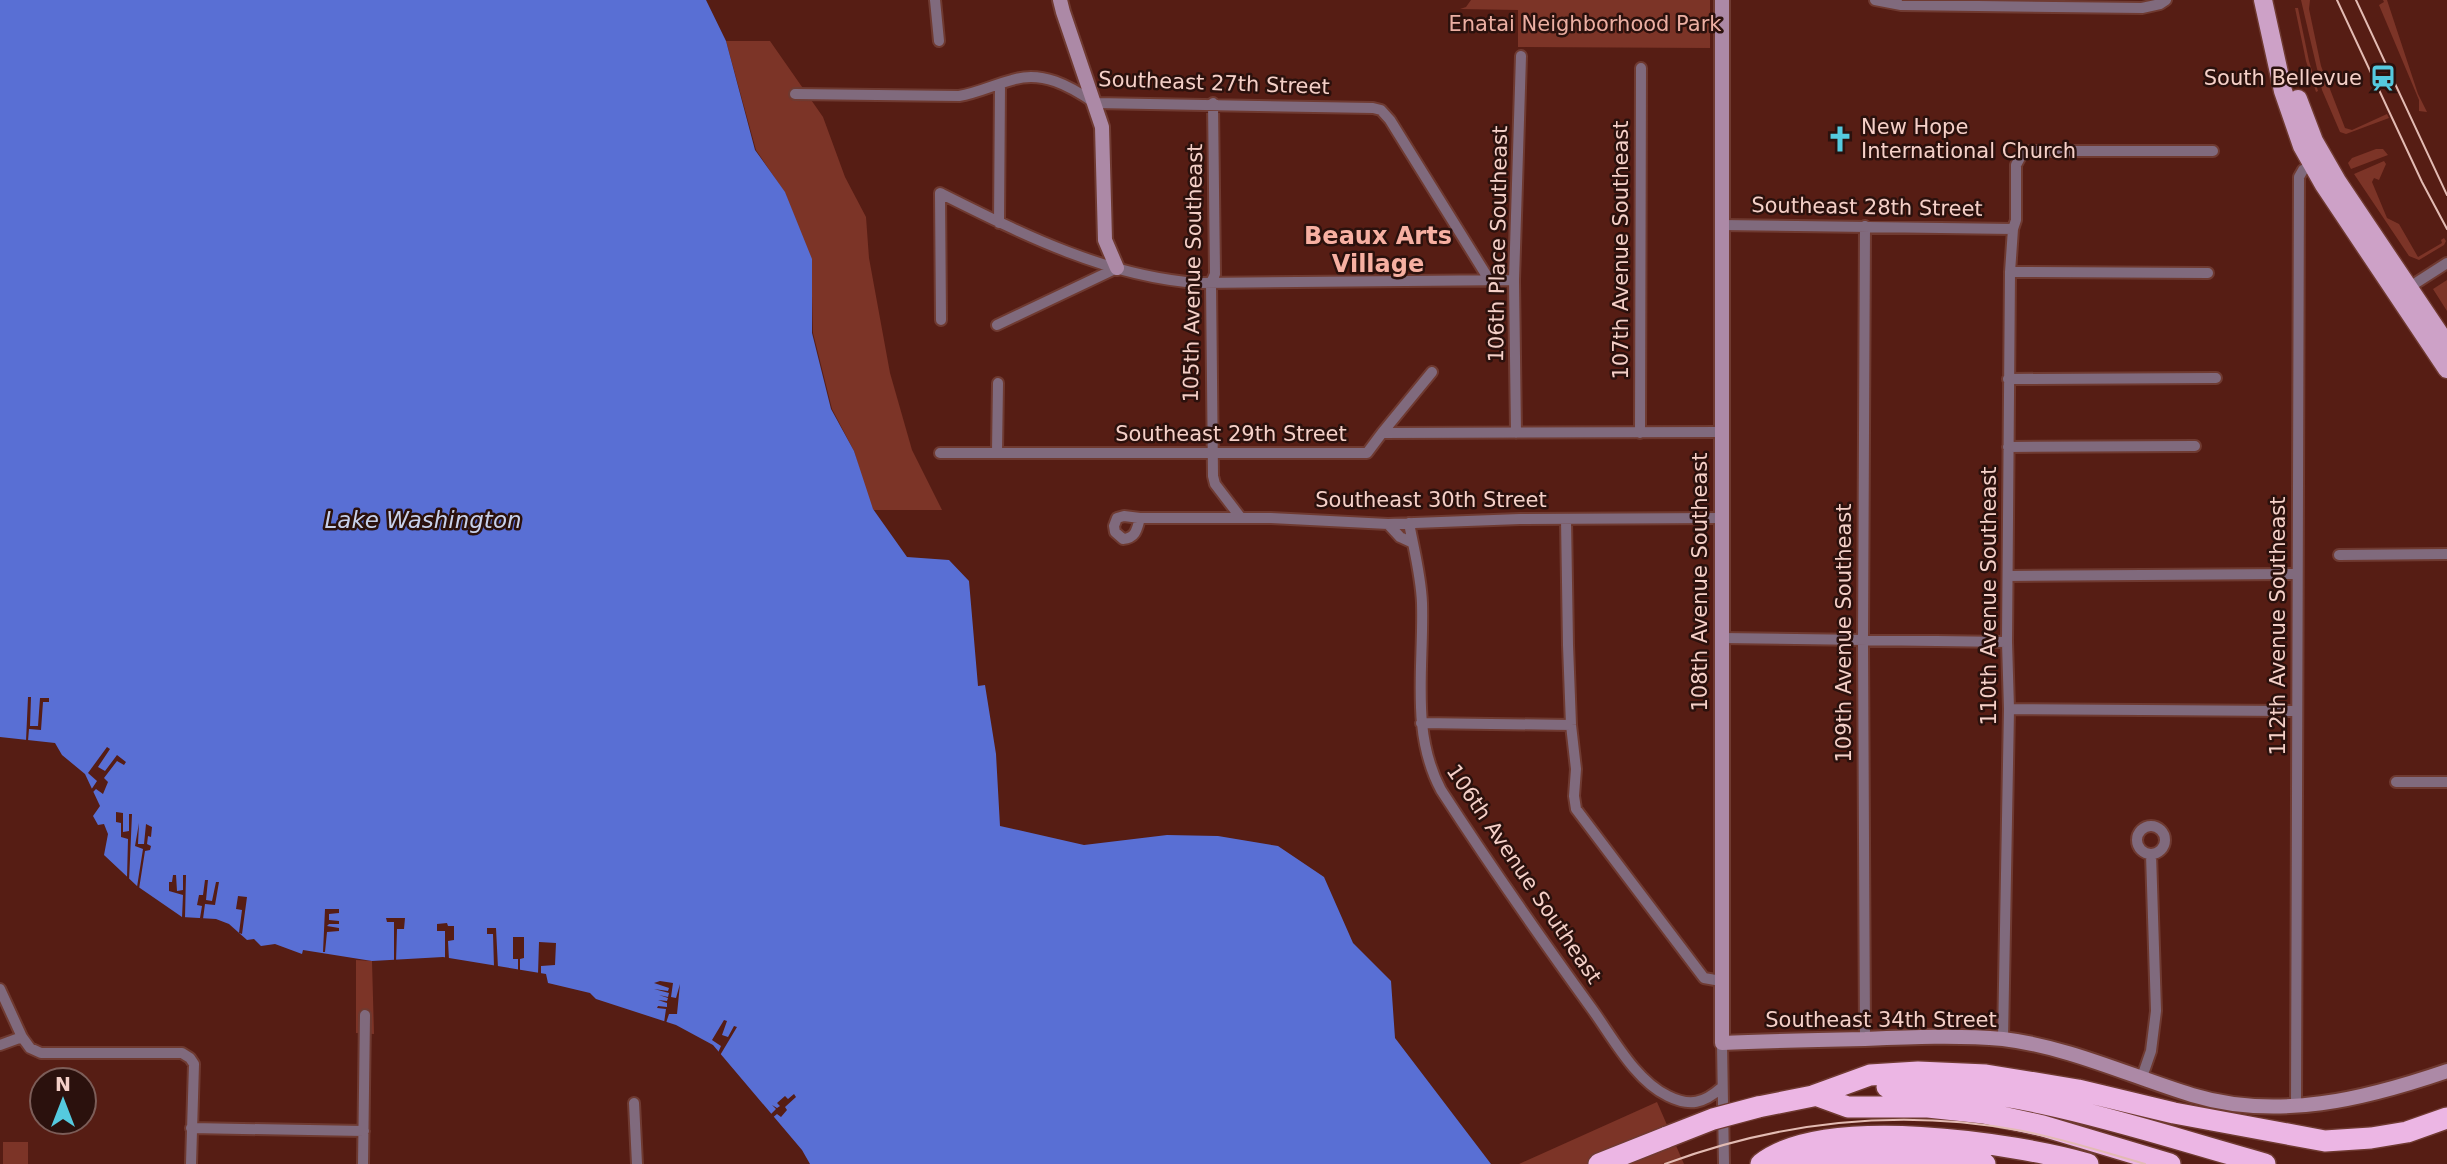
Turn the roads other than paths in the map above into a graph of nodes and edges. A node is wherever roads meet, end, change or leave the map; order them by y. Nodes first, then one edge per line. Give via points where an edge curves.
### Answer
1 (935, 0) edge
2 (1060, 0) edge
3 (1722, 0) edge
4 (1875, 0) edge
5 (2166, 0) edge
6 (2263, 0) edge
7 (2276, 0) edge
8 (939, 41) dead end
9 (1521, 56) dead end
10 (1641, 68) dead end
11 (1000, 85) junction
12 (795, 94) dead end
13 (1095, 103) junction
14 (1213, 103) junction
15 (2213, 151) dead end
16 (2318, 162) junction
17 (999, 223) junction
18 (1721, 225) junction
19 (1865, 226) junction
20 (2013, 229) junction
21 (2447, 263) edge
22 (1117, 268) junction
23 (2010, 272) junction
24 (2208, 273) dead end
25 (1514, 280) junction
26 (1490, 281) junction
27 (1212, 283) junction
28 (2403, 292) junction
29 (941, 320) dead end
30 (997, 325) dead end
31 (2447, 345) edge
32 (2447, 369) edge
33 (1432, 372) dead end
34 (2216, 378) dead end
35 (2008, 379) junction
36 (998, 383) dead end
37 (1722, 432) junction
38 (1382, 433) junction
39 (1516, 433) junction
40 (1640, 433) junction
41 (2195, 446) dead end
42 (2008, 447) junction
43 (940, 453) dead end
44 (997, 453) junction
45 (1211, 454) junction
46 (1140, 518) dead end
47 (1241, 518) junction
48 (1721, 518) junction
49 (1566, 519) junction
50 (1409, 523) junction
51 (1388, 524) junction
52 (1413, 543) junction
53 (2447, 554) edge
54 (2339, 555) dead end
55 (2297, 574) junction
56 (2008, 576) junction
57 (1721, 638) junction
58 (1863, 641) junction
59 (2007, 642) junction
60 (2009, 709) junction
61 (2297, 711) junction
62 (1421, 723) junction
63 (1571, 725) junction
64 (2396, 782) dead end
65 (2447, 782) edge
66 (2151, 854) dead end
67 (1721, 981) junction
68 (0, 989) edge
69 (365, 1015) dead end
70 (22, 1037) junction
71 (1865, 1039) junction
72 (2003, 1039) junction
73 (1722, 1043) junction
74 (0, 1045) edge
75 (2447, 1071) edge
76 (2142, 1077) junction
77 (1721, 1088) junction
78 (1815, 1095) junction
79 (634, 1103) dead end
80 (2296, 1107) junction
81 (2447, 1118) edge
82 (191, 1128) junction
83 (364, 1131) junction
84 (1769, 1162) edge
85 (191, 1164) edge
86 (363, 1164) edge
87 (637, 1164) edge
88 (1599, 1164) edge
89 (1724, 1164) edge
90 (1985, 1164) edge
91 (2088, 1164) edge
92 (2170, 1164) edge
93 (2265, 1164) edge

1 - 8 street
2 - 13 street
3 - 18 street, 108th Avenue Southeast
4 - 5 street via 1901,5 2142,8
6 - 16 main road via 2294,127
7 - 16 main road via 2289,66
9 - 25 street, 106th Place Southeast
10 - 40 street, 107th Avenue Southeast
11 - 12 street, Southeast 27th Street via 942,97
11 - 13 street, Southeast 27th Street via 1035,76 1068,85
11 - 17 street
13 - 14 street, Southeast 27th Street
13 - 22 street via 1102,127 1105,240
14 - 26 street, Southeast 27th Street via 1373,108 1386,114
14 - 27 street, 105th Avenue Southeast
15 - 20 street, 110th Avenue Southeast via 2022,154 2016,165
16 - 28 main road
16 - 55 street, 112th Avenue Southeast via 2299,177
17 - 22 street
17 - 29 street via 940,193
18 - 19 street, Southeast 28th Street
18 - 37 street, 108th Avenue Southeast
19 - 20 street, Southeast 28th Street
19 - 58 street, 109th Avenue Southeast
20 - 23 street, 110th Avenue Southeast
21 - 28 street
22 - 27 street via 1159,279
22 - 30 street
23 - 24 street
23 - 35 street, 110th Avenue Southeast
25 - 26 street
25 - 39 street, 106th Place Southeast
26 - 27 street
27 - 45 street, 105th Avenue Southeast
28 - 31 main road
28 - 32 main road
33 - 38 street
34 - 35 street
35 - 42 street, 110th Avenue Southeast
36 - 44 street
37 - 40 street
37 - 48 street, 108th Avenue Southeast
38 - 39 street
38 - 45 street, Southeast 29th Street via 1367,453
39 - 40 street
41 - 42 street
42 - 56 street, 110th Avenue Southeast
43 - 44 street, Southeast 29th Street
44 - 45 street, Southeast 29th Street
45 - 47 street, 105th Avenue Southeast via 1215,484
46 - 47 street, Southeast 30th Street
47 - 51 street, Southeast 30th Street
48 - 49 street, Southeast 30th Street
48 - 57 street, 108th Avenue Southeast
49 - 50 street, Southeast 30th Street
49 - 63 street
50 - 51 street, Southeast 30th Street
50 - 52 street, 106th Avenue Southeast
51 - 52 street via 1399,537
52 - 62 street, 106th Avenue Southeast via 1421,597
53 - 54 street
55 - 56 street
55 - 61 street, 112th Avenue Southeast
56 - 59 street, 110th Avenue Southeast
57 - 58 street
57 - 67 street, 108th Avenue Southeast
58 - 59 street
58 - 71 street, 109th Avenue Southeast
59 - 60 street, 110th Avenue Southeast
60 - 61 street
60 - 72 street, 110th Avenue Southeast
61 - 80 street, 112th Avenue Southeast
62 - 63 street
62 - 77 street, 106th Avenue Southeast via 1425,753 1441,790 1637,1070 1656,1088 1681,1101 1709,1099
63 - 67 street via 1576,809 1704,978
64 - 65 street
66 - 76 street via 2156,1011
67 - 73 street, 108th Avenue Southeast
68 - 70 street
69 - 83 street
70 - 74 street
70 - 82 street via 41,1053 182,1053 194,1064
71 - 72 street, Southeast 34th Street
71 - 73 street, Southeast 34th Street
72 - 76 street, Southeast 34th Street
73 - 77 street, 108th Avenue Southeast
75 - 80 street, Southeast 34th Street via 2354,1097
76 - 80 street, Southeast 34th Street via 2195,1096 2258,1107
77 - 89 street, 108th Avenue Southeast
78 - 81 highway via 1870,1075 1986,1075 2325,1141 2407,1132
78 - 88 highway, bridge via 1713,1119
78 - 92 highway via 1848,1107 1916,1106 1984,1113
78 - 93 highway via 1911,1087 1989,1094 2092,1115
79 - 87 street
82 - 83 street
82 - 85 street
83 - 86 street
84 - 90 highway via 1917,1156
84 - 91 highway via 1814,1143 1919,1138 1997,1144

